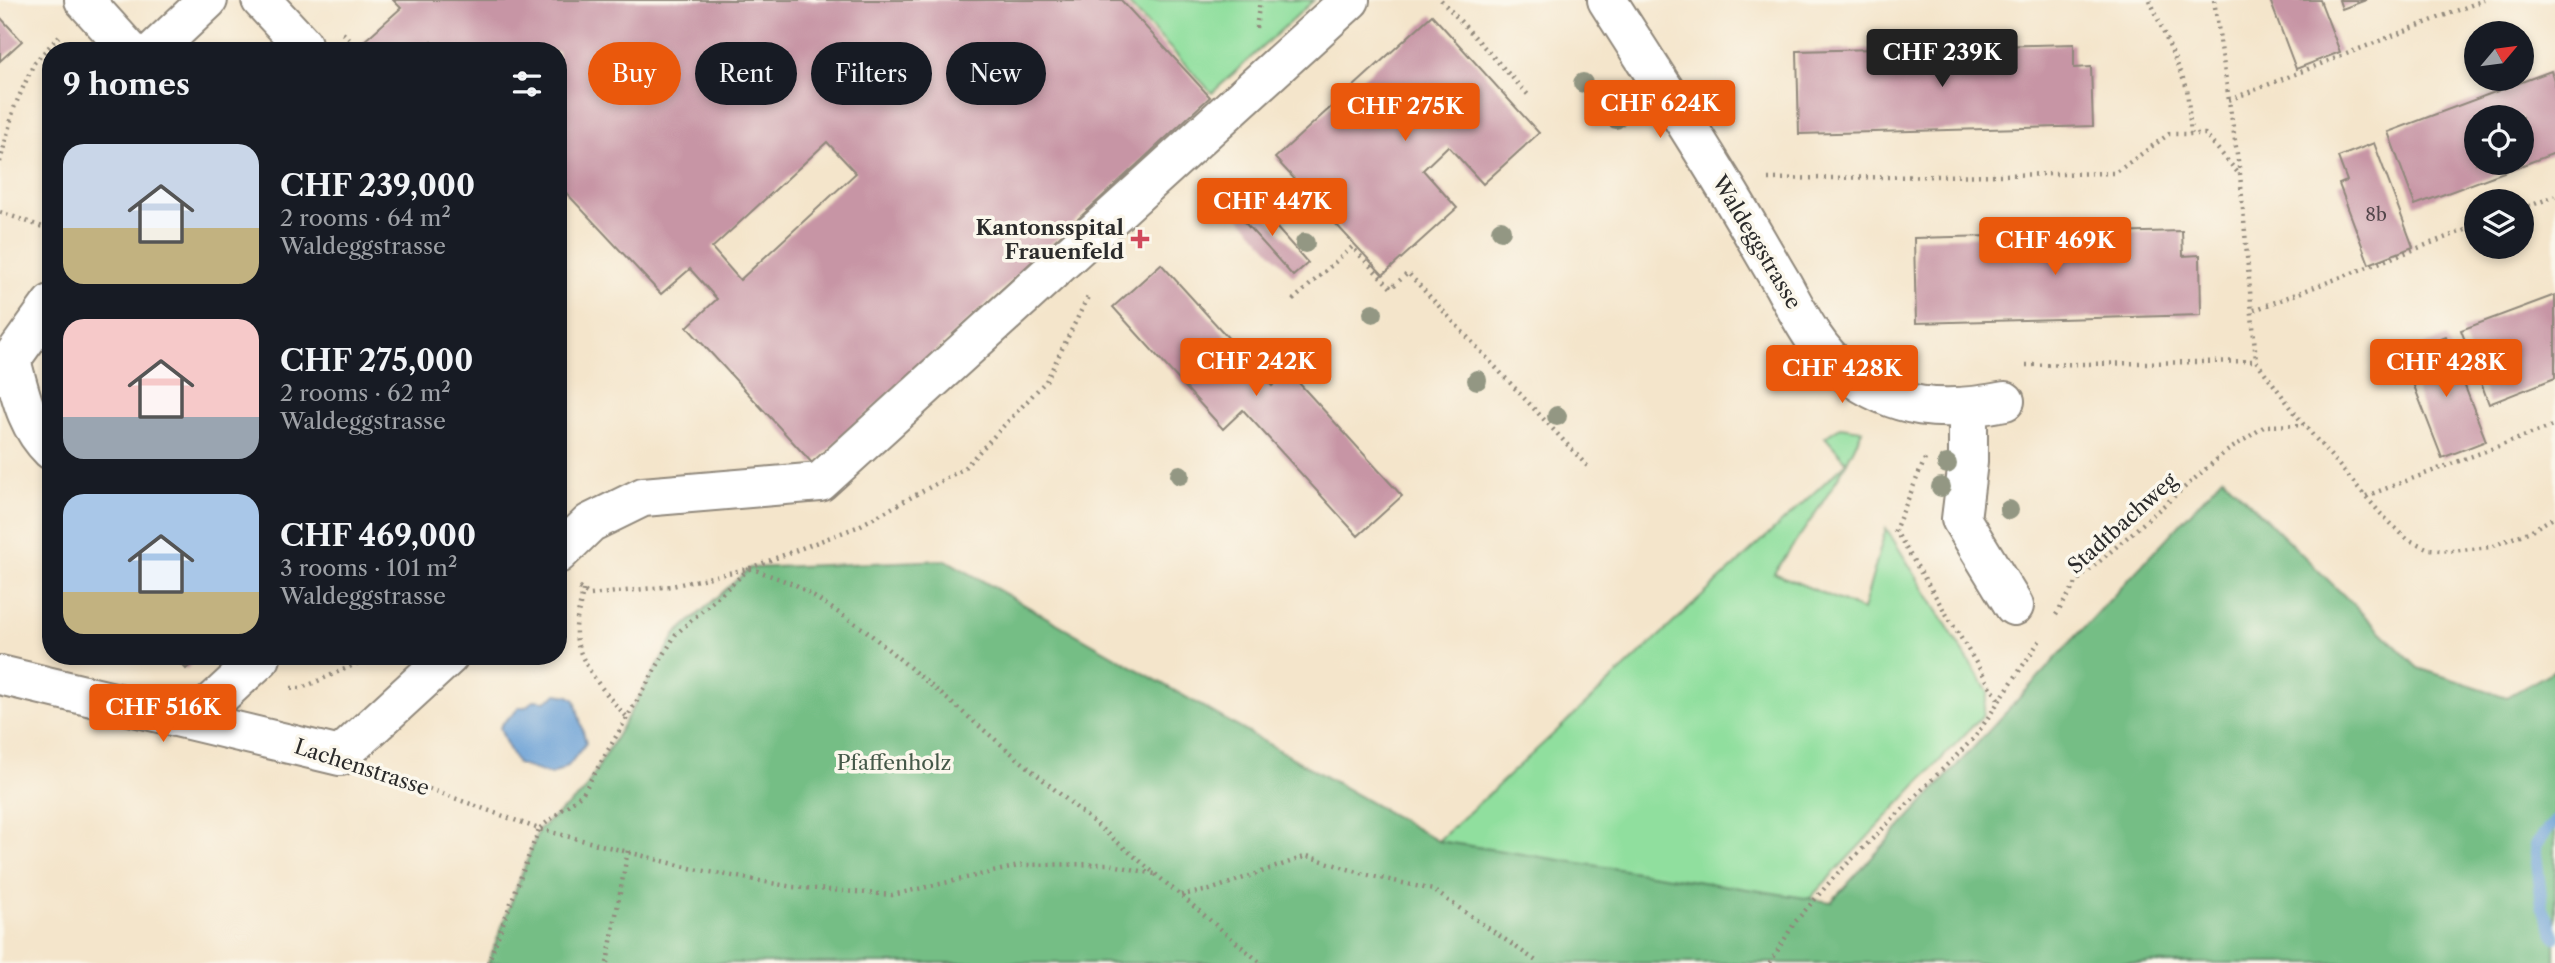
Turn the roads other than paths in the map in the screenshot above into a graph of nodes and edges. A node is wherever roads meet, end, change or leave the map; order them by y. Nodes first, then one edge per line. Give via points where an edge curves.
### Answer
1 (84, 0) edge
2 (208, 0) edge
3 (261, 0) edge
4 (1350, 0) edge
5 (1607, 0) edge
6 (122, 42) edge
7 (164, 42) edge
8 (300, 42) edge
9 (42, 317) edge
10 (6, 368) edge
11 (2005, 401) road end
12 (1968, 409) junction
13 (42, 441) edge
14 (567, 567) edge
15 (2014, 606) dead end
16 (254, 665) edge
17 (439, 665) edge
18 (0, 675) edge
19 (193, 721) junction

1 - 6 street
2 - 7 street
3 - 8 street
4 - 14 street via 820,482 643,497 590,523
5 - 12 street, Waldeggstrasse via 1799,313 1843,371 1907,404
9 - 10 street
10 - 13 street
11 - 12 street, Waldeggstrasse
12 - 15 street via 1961,519
16 - 19 street
17 - 19 street, Lachenstrasse via 340,756
18 - 19 street, Lachenstrasse

